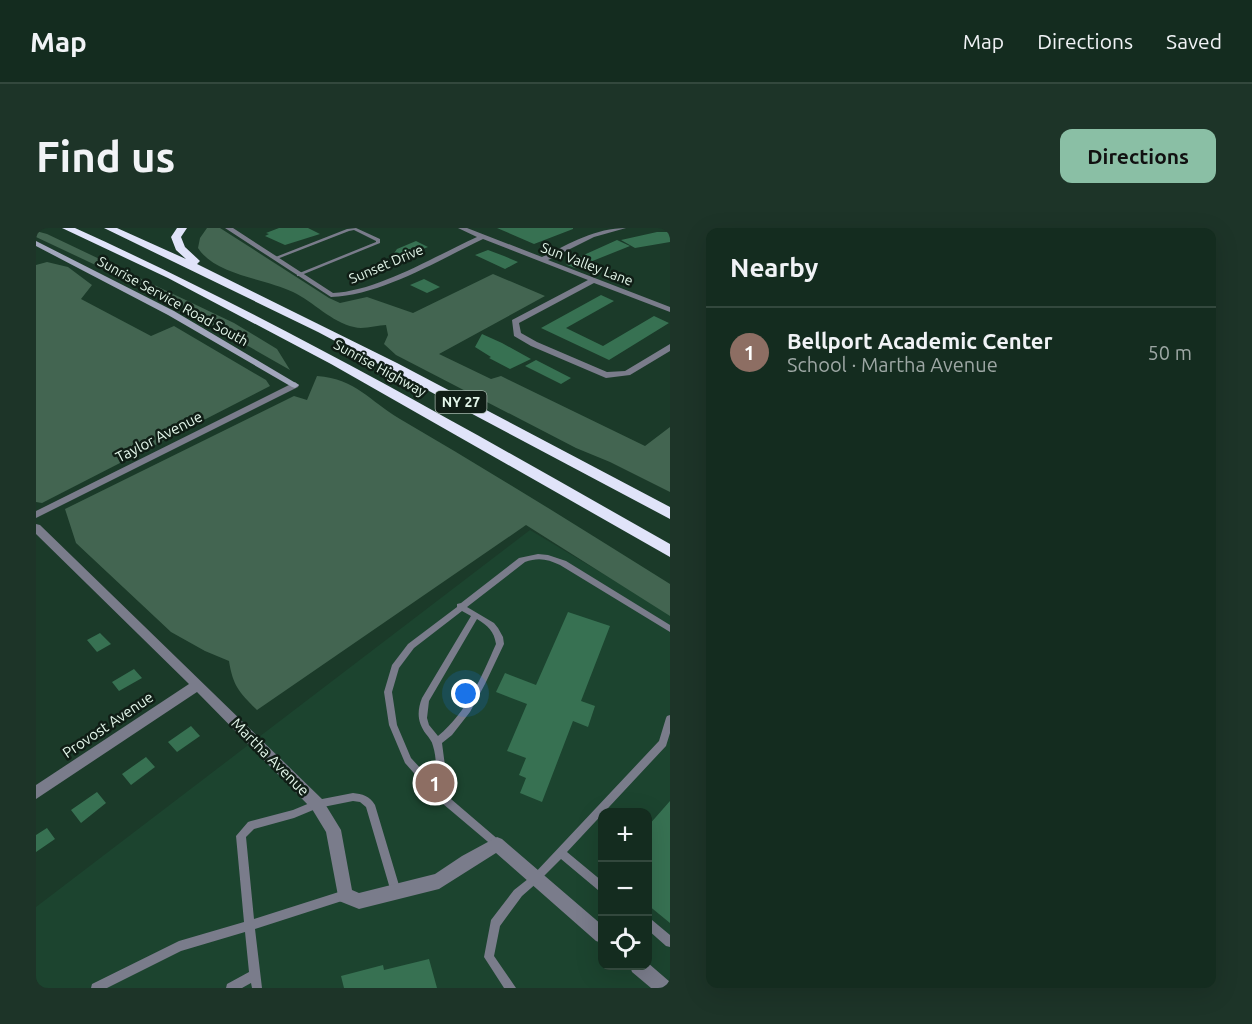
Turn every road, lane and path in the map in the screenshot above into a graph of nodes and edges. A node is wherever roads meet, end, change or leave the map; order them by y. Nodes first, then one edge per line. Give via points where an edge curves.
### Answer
1 (67, 228) edge
2 (109, 228) edge
3 (182, 228) edge
4 (228, 228) edge
5 (461, 228) edge
6 (623, 228) edge
7 (482, 237) junction
8 (36, 243) edge
9 (275, 258) junction
10 (542, 260) junction
11 (299, 274) junction
12 (216, 276) junction
13 (594, 280) junction
14 (670, 310) edge
15 (670, 346) edge
16 (295, 385) joint
17 (501, 456) junction
18 (670, 514) edge
19 (36, 515) edge
20 (36, 528) edge
21 (670, 551) edge
22 (670, 562) edge
23 (460, 606) junction
24 (475, 616) junction
25 (670, 629) edge
26 (198, 685) junction
27 (670, 718) edge
28 (437, 742) junction
29 (36, 793) edge
30 (440, 795) junction
31 (317, 804) junction
32 (497, 844) junction
33 (560, 852) junction
34 (536, 878) junction
35 (598, 883) edge
36 (396, 892) junction
37 (345, 895) junction
38 (249, 926) junction
39 (652, 927) edge
40 (598, 931) edge
41 (670, 942) edge
42 (643, 970) edge
43 (255, 975) junction
44 (96, 988) edge
45 (231, 988) edge
46 (257, 988) edge
47 (511, 988) edge
48 (664, 988) edge

1 - 17 highway, Sunrise Highway / NY 27 via 172,276 305,345
2 - 12 highway, Sunrise Highway / NY 27
3 - 12 highway via 176,237 180,248
4 - 9 street
5 - 7 street, Sun Valley Lane
6 - 10 street via 592,236
7 - 10 street, Sun Valley Lane
7 - 11 street, Sunset Drive via 347,295 331,296
8 - 16 street, Sunrise Service Road South via 153,303
9 - 11 street
9 - 11 lane via 348,230 355,229 378,240
10 - 13 street, Sun Valley Lane
12 - 18 highway, Sunrise Highway / NY 27
13 - 14 street, Sun Valley Lane
13 - 15 street via 515,322 517,334 606,375 627,373
16 - 19 street, Taylor Avenue
17 - 21 highway, Sunrise Highway / NY 27
17 - 22 highway
20 - 26 street, Martha Avenue
23 - 24 lane
23 - 25 lane via 522,560 533,555 549,556
23 - 30 lane via 411,646 395,667 388,692 393,725 408,760
24 - 28 lane via 425,700 421,715
24 - 28 lane via 492,625 500,634 500,644 468,712 454,730
26 - 29 street, Provost Avenue
26 - 31 street, Martha Avenue
27 - 33 lane via 663,743
28 - 30 lane
30 - 32 lane
31 - 36 lane via 352,796 370,805
31 - 37 street, Martha Avenue via 333,830
31 - 38 lane via 251,825 241,836
32 - 34 street
32 - 36 street via 439,881
33 - 34 lane
33 - 35 lane
34 - 40 street
34 - 47 lane via 518,893 495,924 489,957
36 - 37 street via 359,901
37 - 38 lane
38 - 43 lane
38 - 44 lane via 179,946
39 - 41 lane
42 - 48 street
43 - 45 lane
43 - 46 lane

